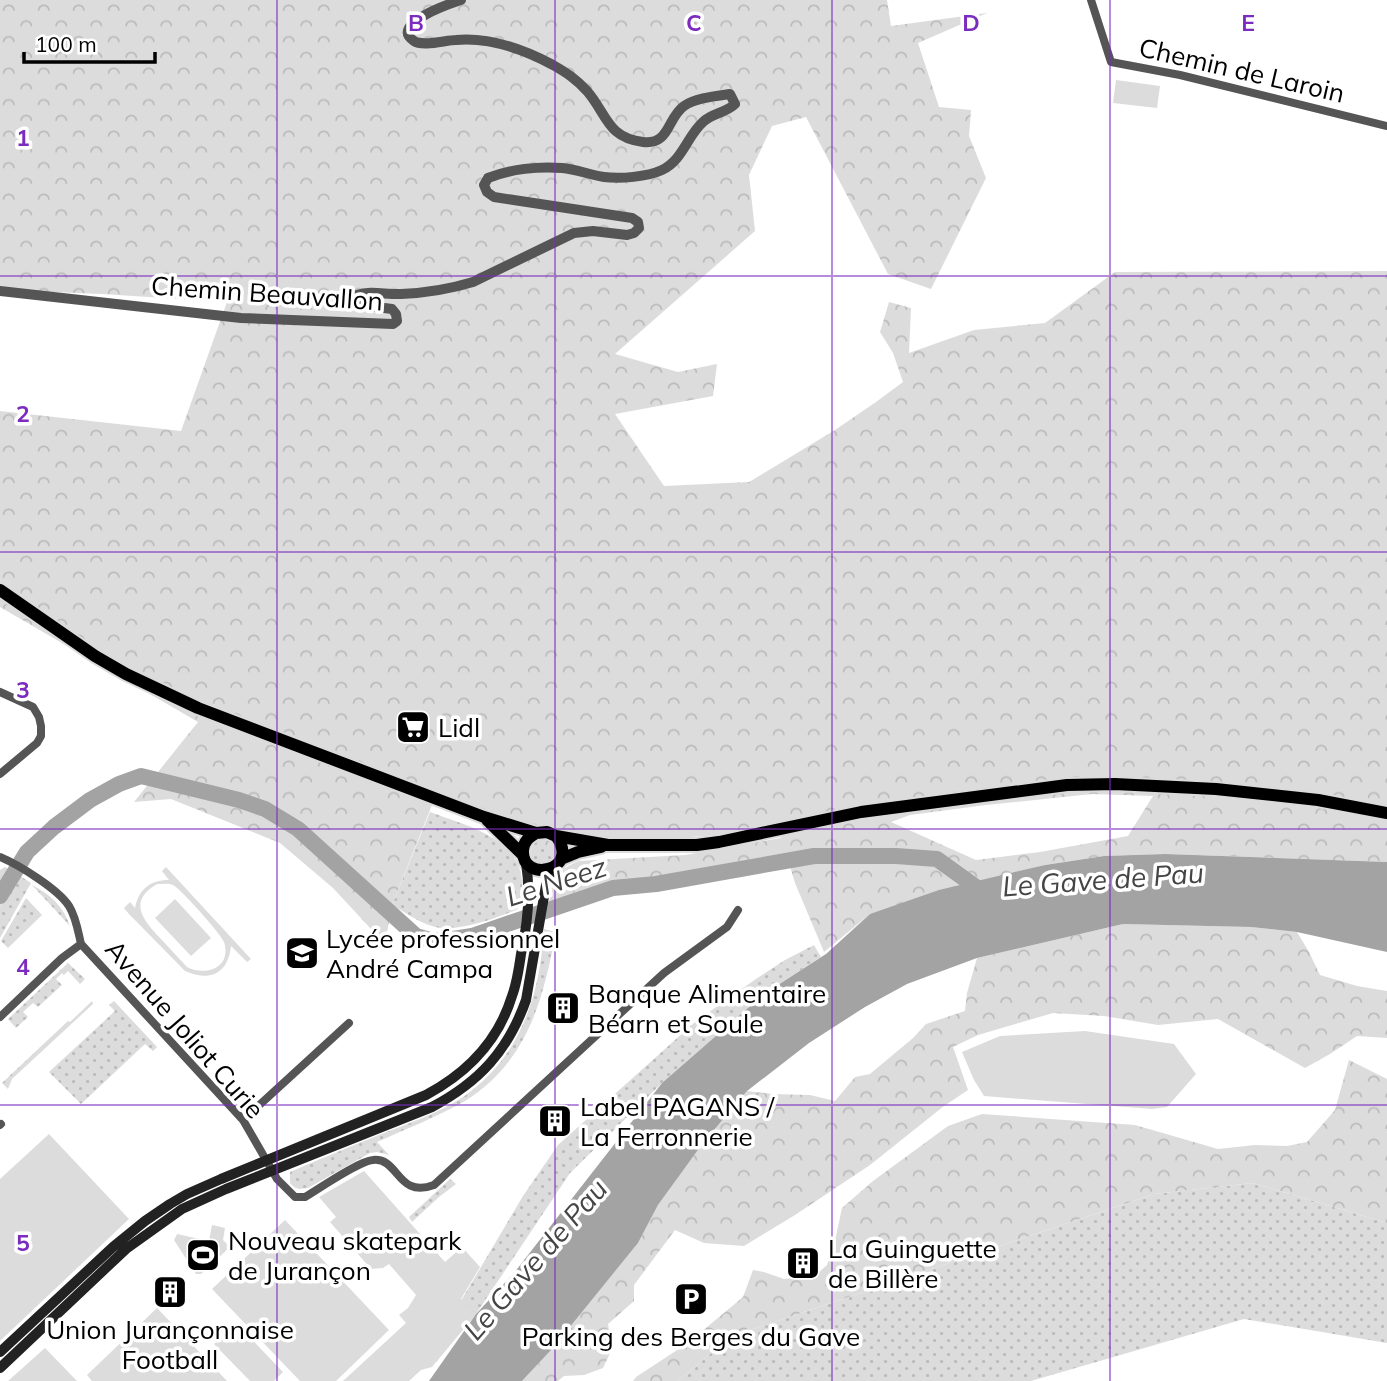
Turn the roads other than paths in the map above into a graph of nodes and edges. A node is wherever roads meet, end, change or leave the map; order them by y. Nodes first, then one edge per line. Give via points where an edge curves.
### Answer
1 (461, 0) edge
2 (1091, 0) edge
3 (1387, 126) edge
4 (0, 291) edge
5 (0, 590) edge
6 (0, 692) edge
7 (0, 774) edge
8 (1387, 813) edge
9 (484, 817) junction
10 (536, 833) junction
11 (556, 836) junction
12 (608, 845) junction
13 (0, 857) edge
14 (525, 859) junction
15 (556, 864) junction
16 (738, 910) dead end
17 (81, 944) junction
18 (0, 1017) edge
19 (349, 1023) dead end
20 (243, 1120) junction
21 (269, 1166) junction
22 (0, 1352) edge
23 (0, 1367) edge

1 - 4 street, Chemin Beauvallon via 418,18 409,31 415,42 486,42 542,60 572,75 615,132 626,139 654,142 665,134 678,111 696,101 730,94 735,104 706,119 681,155 652,174 603,177 564,168 533,168 488,178 484,185 494,197 632,218 639,228 627,235 574,233 455,287 357,295 360,305 392,309 397,321 393,324 241,318
2 - 3 street, Chemin de Laroin via 1111,62
5 - 9 main road via 138,680 198,708
6 - 7 street via 33,707 41,726 37,743
8 - 12 main road via 1216,789 1067,785 861,812 708,844
9 - 10 main road
9 - 14 main road
10 - 11 main road
10 - 14 main road via 524,846
11 - 12 main road
11 - 15 main road via 562,851
12 - 15 main road via 578,852
13 - 17 street via 63,899
14 - 15 main road via 543,871
14 - 21 main road via 527,926 513,994 490,1042 443,1086
15 - 21 main road via 546,885 526,1000 502,1049 475,1079 432,1107
16 - 21 street, Avenue Joliot Curie via 727,927 664,973 434,1185 408,1185 386,1162 376,1159 305,1197 295,1197
17 - 18 street, Avenue Joliot Curie
17 - 20 street, Avenue Joliot Curie
19 - 20 street
20 - 21 street, Avenue Joliot Curie
21 - 22 main road via 187,1194 156,1213
21 - 23 main road via 182,1209 143,1236

